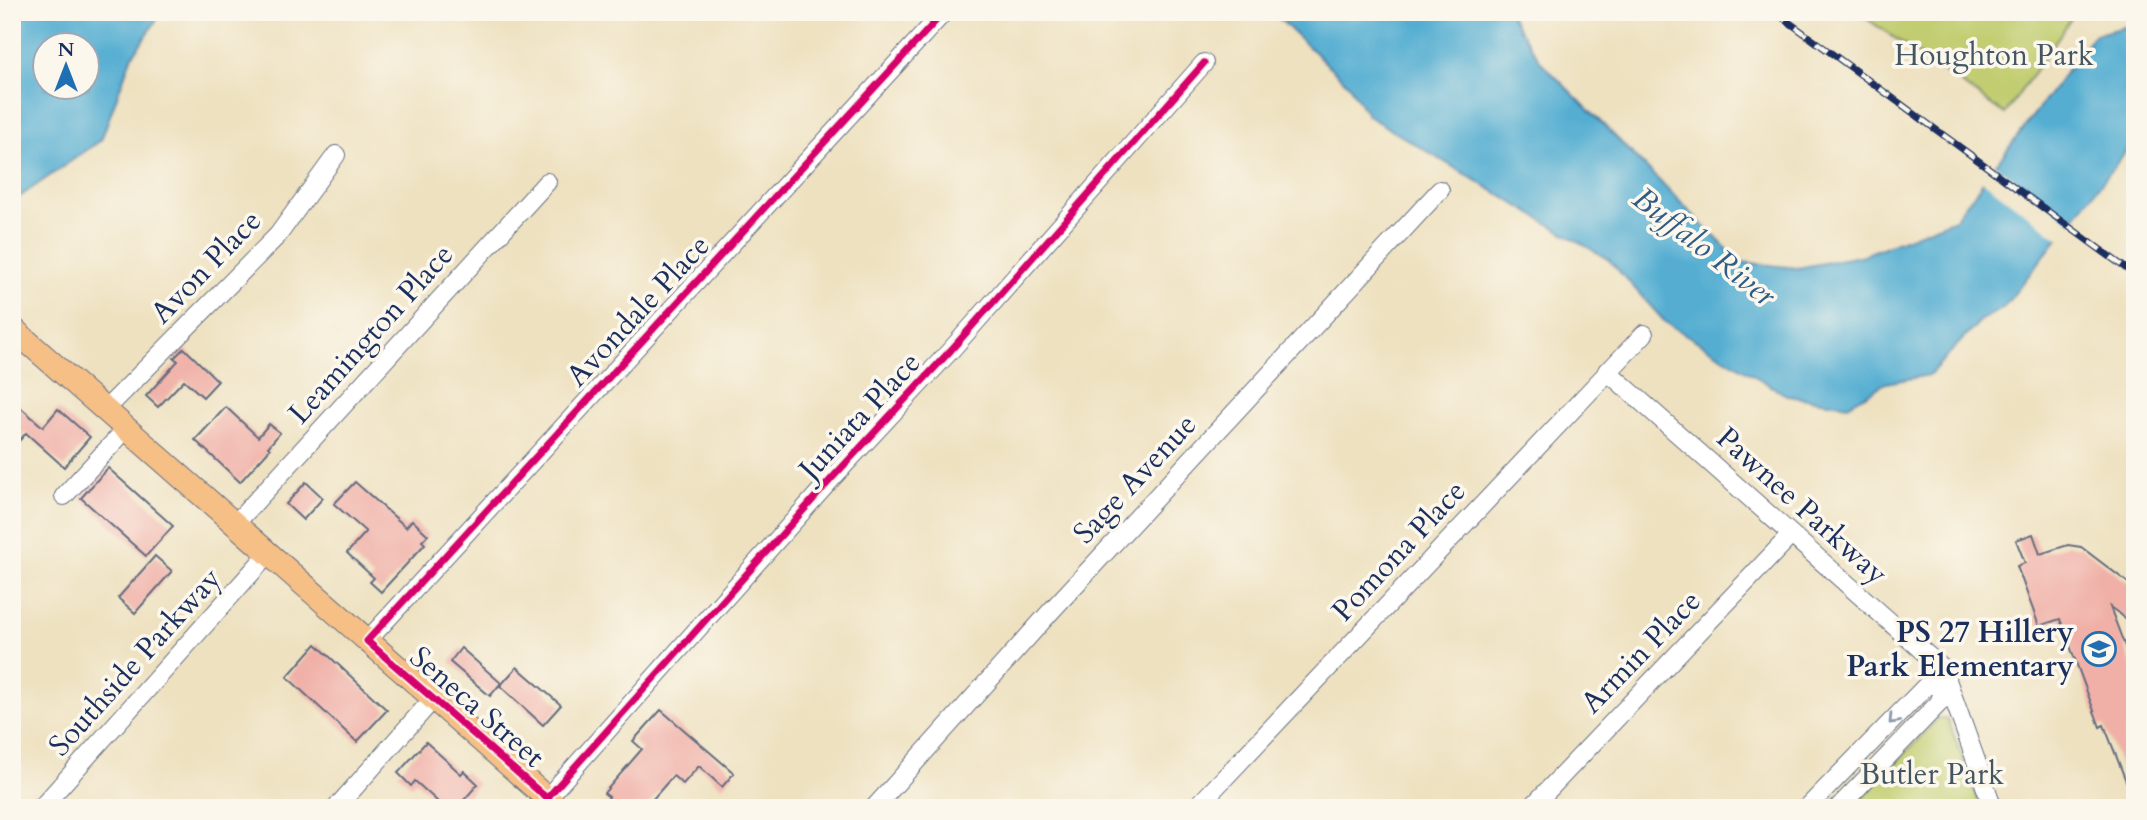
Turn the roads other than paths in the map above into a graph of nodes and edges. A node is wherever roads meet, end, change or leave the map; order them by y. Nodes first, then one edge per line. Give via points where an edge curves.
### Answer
1 (944, 12) edge
2 (1204, 63) dead end
3 (336, 155) dead end
4 (548, 182) dead end
5 (1440, 190) dead end
6 (12, 328) edge
7 (1644, 334) dead end
8 (1607, 371) junction
9 (105, 410) junction
10 (127, 429) junction
11 (64, 496) dead end
12 (235, 524) junction
13 (1791, 535) junction
14 (270, 553) junction
15 (367, 641) junction
16 (1947, 682) junction
17 (433, 699) junction
18 (553, 803) edge
19 (41, 808) edge
20 (337, 808) edge
21 (874, 808) edge
22 (1196, 808) edge
23 (1531, 808) edge
24 (1807, 808) edge
25 (1838, 808) edge
26 (1993, 808) edge

1 - 15 street, Avondale Place
2 - 18 street, Juniata Place via 834,477
3 - 9 street, Avon Place via 278,235
4 - 12 street, Leamington Place
5 - 21 street, Sage Avenue
6 - 9 main road, Seneca Street
7 - 8 street, Pomona Place
8 - 13 street, Pawnee Parkway
8 - 22 street, Pomona Place
9 - 10 main road, Seneca Street
10 - 11 street
10 - 12 main road, Seneca Street
12 - 14 main road, Seneca Street
13 - 16 street, Pawnee Parkway via 1943,669
13 - 23 street, Armin Place
14 - 15 main road, Seneca Street
14 - 19 street, Southside Parkway
15 - 17 main road, Seneca Street
16 -> 24 street via 1926,686
16 - 25 street via 1939,703
16 - 26 street, Pawnee Parkway
17 - 18 main road, Seneca Street
17 - 20 street

